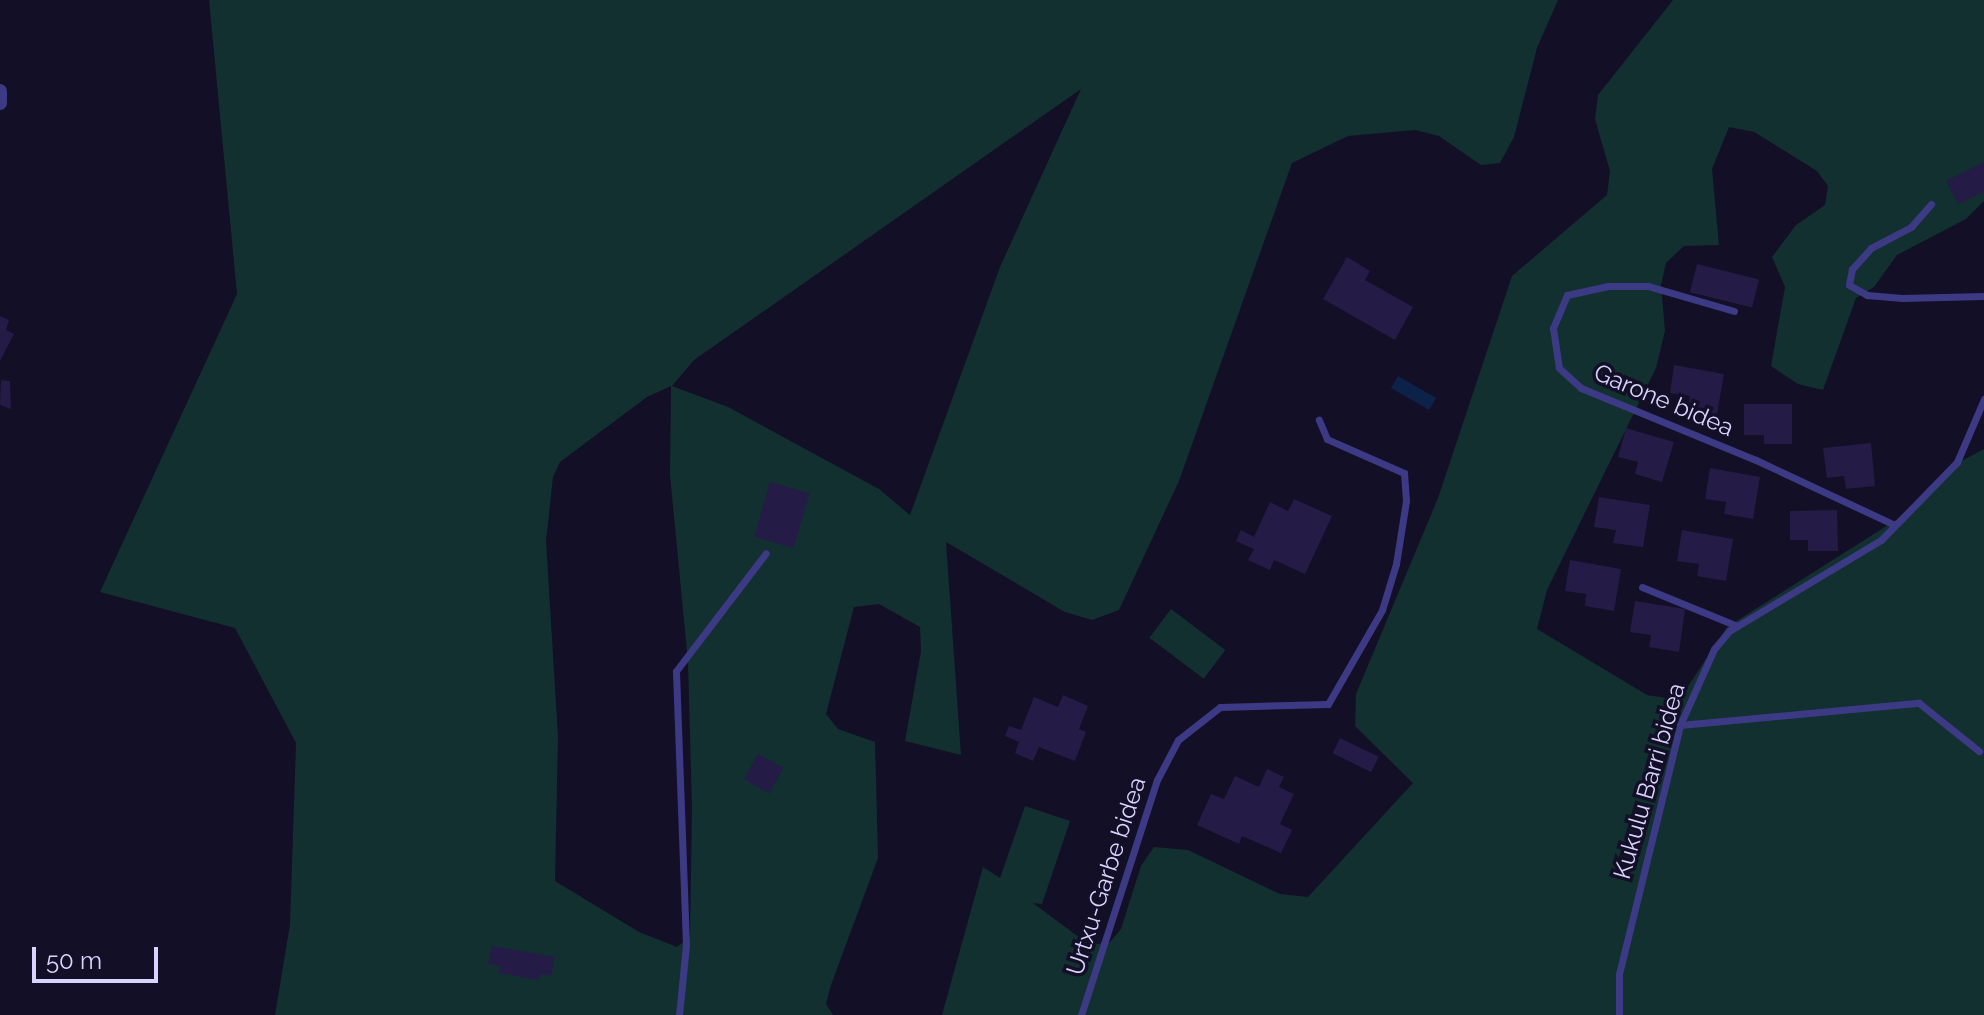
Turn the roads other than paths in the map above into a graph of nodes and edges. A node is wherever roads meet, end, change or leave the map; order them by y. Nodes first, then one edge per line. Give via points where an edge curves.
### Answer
1 (0, 91) edge
2 (0, 103) edge
3 (1931, 204) dead end
4 (1984, 296) edge
5 (1734, 311) dead end
6 (1984, 399) edge
7 (1319, 420) dead end
8 (1895, 525) junction
9 (766, 553) dead end
10 (1642, 587) dead end
11 (1737, 626) junction
12 (1680, 725) junction
13 (1979, 751) dead end
14 (679, 1015) edge
15 (1081, 1015) edge
16 (1619, 1015) edge

1 - 2 street
3 - 4 lane via 1911,227 1871,248 1852,269 1849,285 1867,295 1902,298
5 - 8 lane, Garone bidea via 1648,286 1608,286 1567,295 1553,328 1559,368 1581,388
6 - 8 lane, Kukulu Barri bidea via 1957,462
7 - 15 lane, Urtxu-Garbe bidea via 1327,439 1404,473 1399,548 1382,610 1328,704 1220,707 1178,740 1157,780
8 - 11 lane, Kukulu Barri bidea via 1881,540
9 - 14 lane via 676,671 686,945
10 - 11 lane
11 - 12 lane, Kukulu Barri bidea via 1714,649
12 - 13 lane via 1919,703
12 - 16 lane, Kukulu Barri bidea via 1619,974

